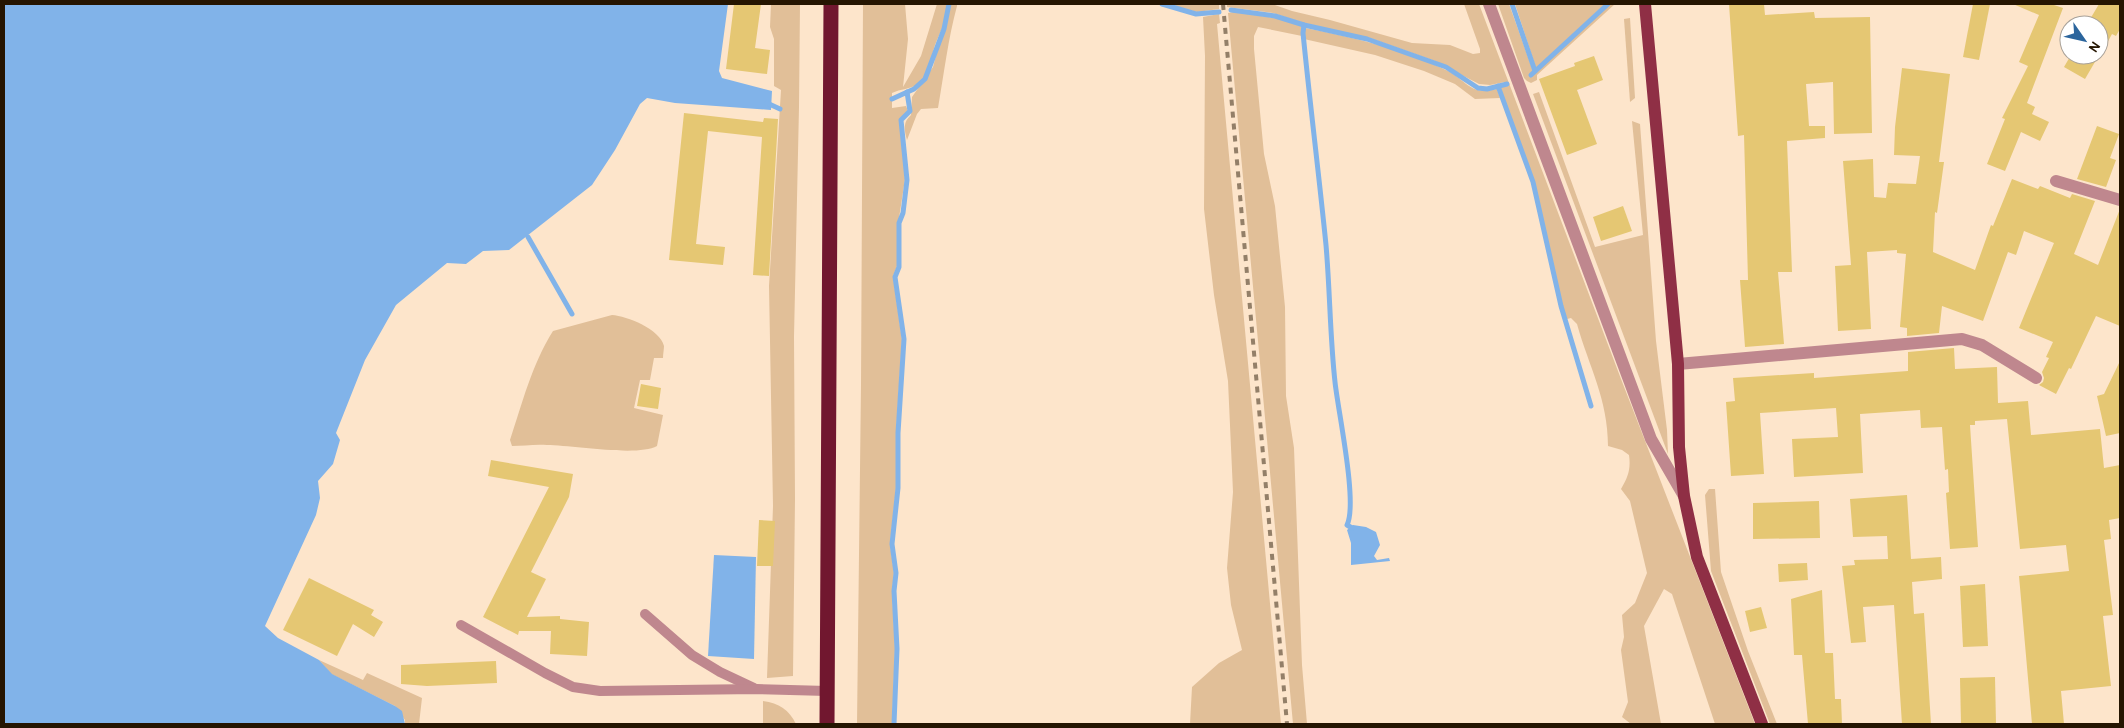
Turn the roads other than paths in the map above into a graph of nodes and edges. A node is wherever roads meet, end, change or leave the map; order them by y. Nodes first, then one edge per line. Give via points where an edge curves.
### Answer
1 (831, 4) edge
2 (1489, 4) edge
3 (1645, 4) edge
4 (2056, 181) dead end
5 (2120, 200) edge
6 (1678, 364) junction
7 (2036, 378) dead end
8 (1684, 496) junction
9 (645, 614) dead end
10 (461, 625) dead end
11 (757, 689) junction
12 (827, 691) junction
13 (827, 724) edge
14 (1762, 724) edge

1 - 12 highway
2 - 8 street via 1651,439
3 - 6 main road
4 - 5 street
6 - 7 street via 1962,339 1982,345
6 - 8 main road via 1679,447
8 - 14 main road via 1697,557
9 - 11 lane via 692,655
10 - 11 lane via 573,686 600,691
11 - 12 lane
12 - 13 highway

